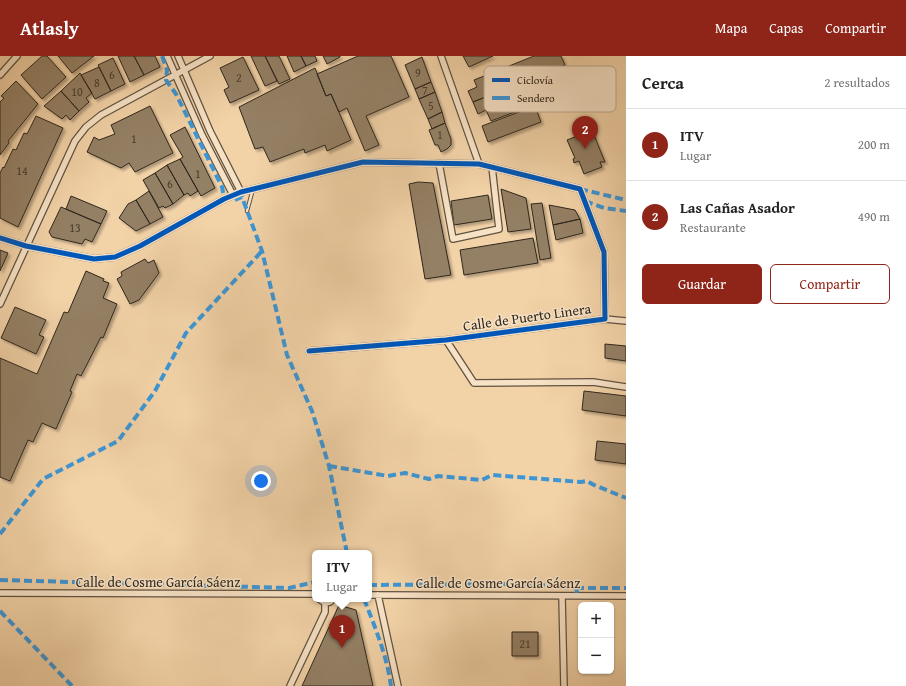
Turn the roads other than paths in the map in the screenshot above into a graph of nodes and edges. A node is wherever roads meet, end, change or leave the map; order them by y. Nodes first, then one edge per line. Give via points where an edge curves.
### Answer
1 (17, 56) edge
2 (167, 56) edge
3 (178, 56) edge
4 (210, 56) edge
5 (441, 56) edge
6 (184, 69) junction
7 (0, 75) edge
8 (175, 75) junction
9 (439, 163) junction
10 (479, 164) junction
11 (492, 167) junction
12 (253, 189) junction
13 (241, 192) junction
14 (233, 195) junction
15 (247, 211) dead end
16 (0, 238) edge
17 (26, 246) junction
18 (0, 304) edge
19 (605, 319) junction
20 (626, 322) edge
21 (446, 340) junction
22 (309, 351) dead end
23 (626, 387) edge
24 (0, 593) edge
25 (312, 594) edge
26 (372, 595) edge
27 (378, 595) junction
28 (562, 596) junction
29 (626, 596) edge
30 (330, 602) edge
31 (325, 603) joint
32 (290, 686) edge
33 (398, 686) edge
34 (564, 686) edge

1 - 7 street
2 - 8 street
3 - 6 street
4 - 6 street
5 - 10 street
6 - 8 street
6 - 13 street via 210,131
8 - 14 street
8 - 17 street via 101,115 86,127 75,141
9 - 10 street, Calle de Puerto Linera
9 - 11 street via 452,239 499,229
9 - 12 street, Calle de Puerto Linera via 363,162
10 - 11 street, Calle de Puerto Linera
11 - 19 street, Calle de Puerto Linera via 580,188 604,252
12 - 13 street, Calle de Puerto Linera
12 - 15 lane
13 - 14 street, Calle de Puerto Linera
14 - 17 street, Calle de Puerto Linera via 115,257 94,259
16 - 17 street, Calle de Puerto Linera
17 - 18 street
19 - 20 street
19 - 21 street, Calle de Puerto Linera
21 - 22 street, Calle de Puerto Linera
21 - 23 street via 474,384 593,382
24 - 25 street, Calle de Cosme García Sáenz
26 - 27 street, Calle de Cosme García Sáenz
27 - 28 street, Calle de Cosme García Sáenz
27 - 33 street
28 - 29 street, Calle de Cosme García Sáenz
28 - 34 street
30 - 31 street
31 - 32 street via 325,612

